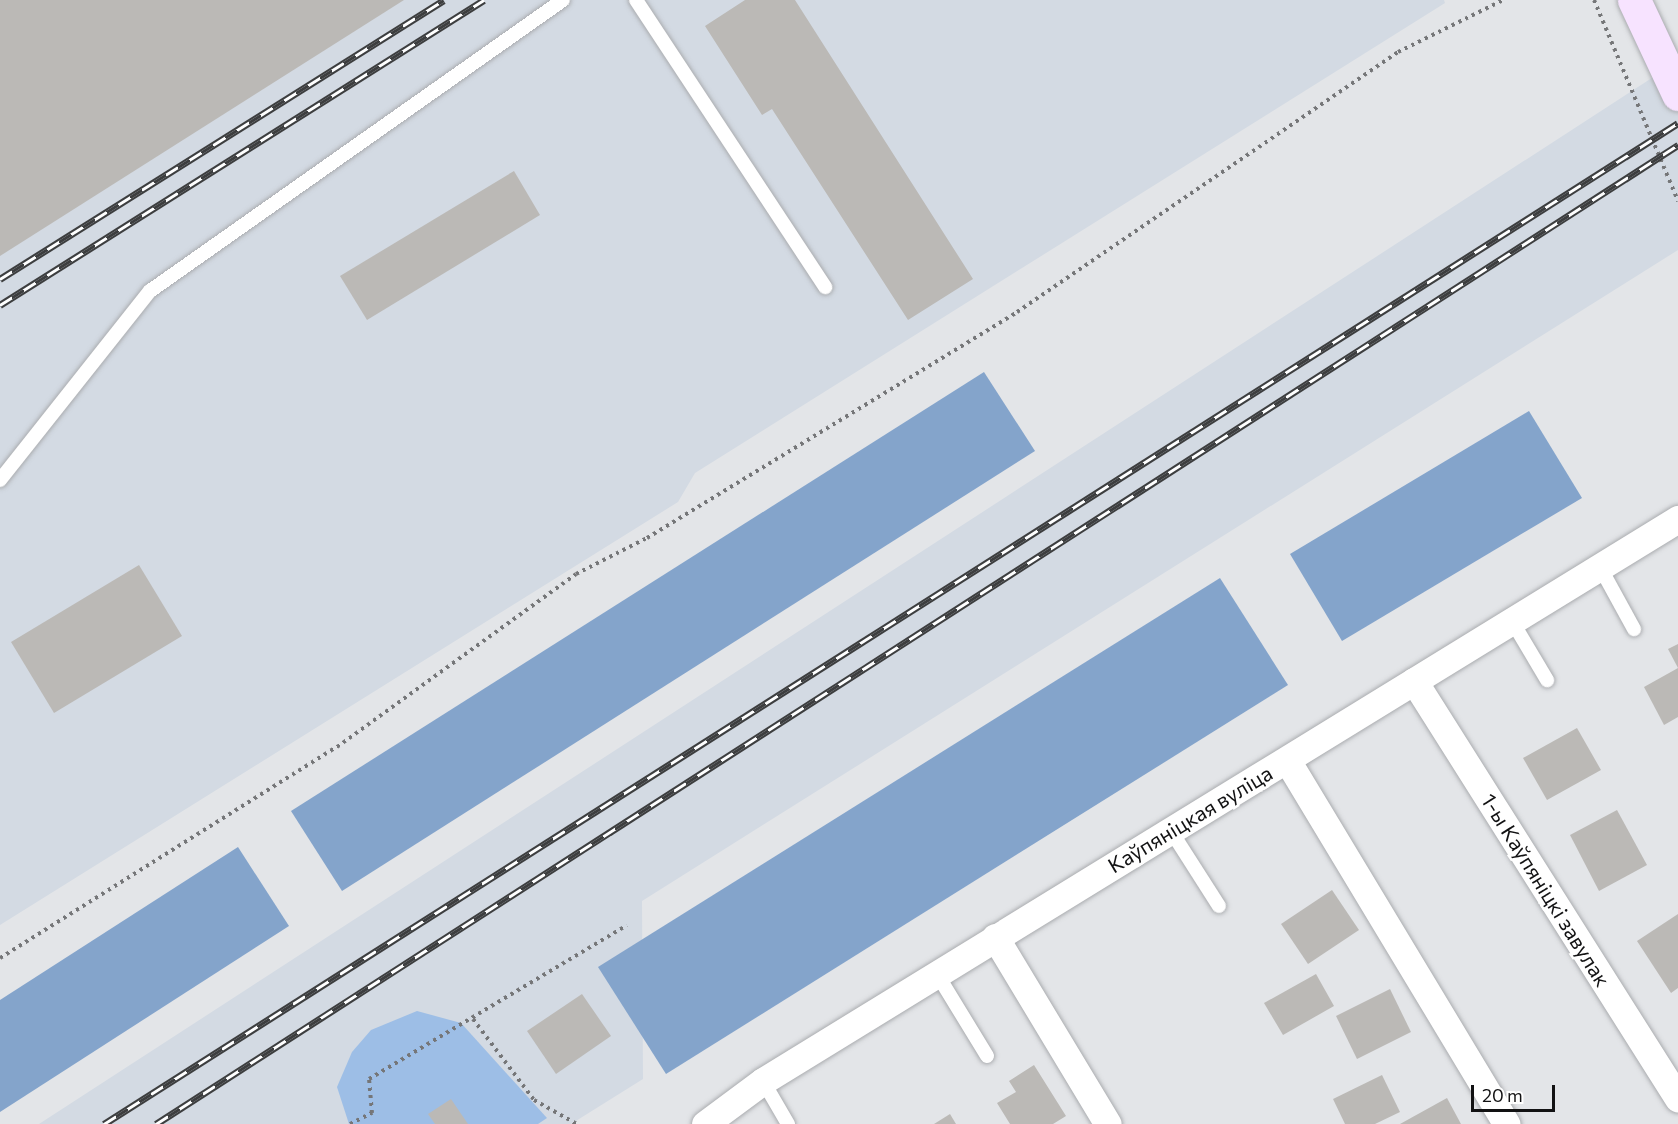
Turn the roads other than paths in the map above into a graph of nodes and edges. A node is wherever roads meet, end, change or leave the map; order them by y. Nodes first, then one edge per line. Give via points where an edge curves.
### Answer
1 (563, 0) edge
2 (636, 0) edge
3 (1634, 0) edge
4 (1678, 94) edge
5 (825, 287) dead end
6 (0, 480) edge
7 (1678, 519) edge
8 (1600, 567) junction
9 (1512, 621) junction
10 (1634, 629) dead end
11 (1414, 681) junction
12 (1547, 681) dead end
13 (1287, 760) junction
14 (1171, 831) junction
15 (1220, 906) dead end
16 (995, 937) junction
17 (937, 974) junction
18 (987, 1056) dead end
19 (763, 1081) junction
20 (1678, 1099) edge
21 (705, 1124) edge
22 (788, 1124) edge
23 (1108, 1124) edge
24 (1507, 1124) edge

1 - 6 lane via 150,291
2 - 5 lane
3 - 4 main road
7 - 8 street, Каўпяніцкая вуліца
8 - 9 street, Каўпяніцкая вуліца
8 - 10 lane
9 - 11 street, Каўпяніцкая вуліца
9 - 12 lane
11 - 13 street, Каўпяніцкая вуліца
11 - 20 street, 1-ы Каўпяніцкі завулак
13 - 14 street, Каўпяніцкая вуліца
13 - 24 street
14 - 15 lane
14 - 16 street, Каўпяніцкая вуліца
16 - 17 street, Каўпяніцкая вуліца
16 - 23 street
17 - 18 lane
17 - 19 street, Каўпяніцкая вуліца
19 - 21 street, Каўпяніцкая вуліца
19 - 22 lane

